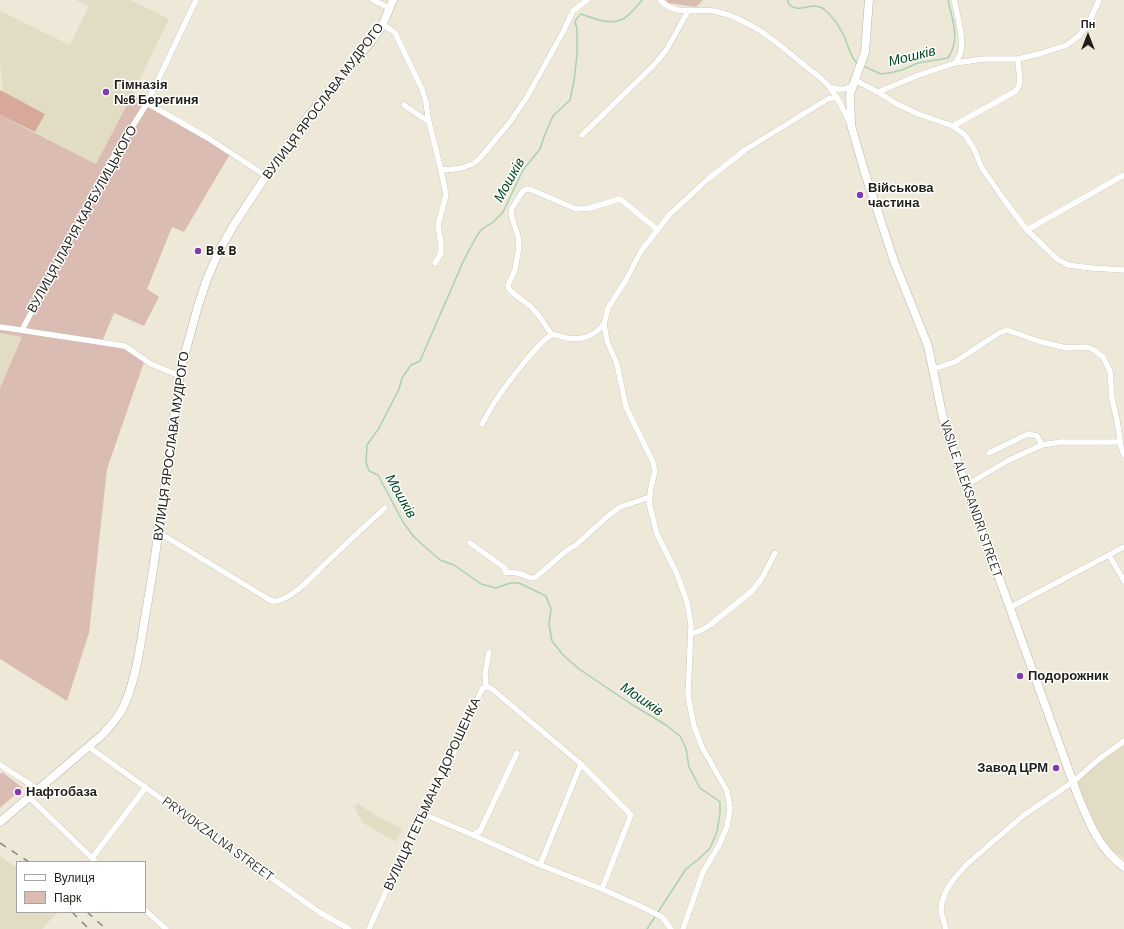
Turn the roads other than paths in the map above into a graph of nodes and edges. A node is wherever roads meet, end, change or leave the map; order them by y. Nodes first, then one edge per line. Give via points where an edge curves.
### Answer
1 (196, 0) edge
2 (373, 0) edge
3 (393, 0) edge
4 (587, 0) edge
5 (660, 0) edge
6 (869, 0) edge
7 (954, 0) edge
8 (1098, 0) edge
9 (389, 8) junction
10 (688, 11) junction
11 (382, 26) junction
12 (1018, 59) junction
13 (956, 63) junction
14 (853, 83) junction
15 (830, 87) junction
16 (878, 92) junction
17 (836, 97) junction
18 (147, 103) junction
19 (404, 105) dead end
20 (429, 122) junction
21 (851, 125) junction
22 (953, 126) junction
23 (582, 135) dead end
24 (441, 170) junction
25 (1124, 175) edge
26 (266, 176) junction
27 (658, 230) junction
28 (1027, 230) junction
29 (435, 263) dead end
30 (1124, 270) edge
31 (604, 324) junction
32 (0, 327) edge
33 (22, 330) junction
34 (552, 335) junction
35 (933, 369) junction
36 (180, 376) junction
37 (482, 424) dead end
38 (1120, 442) junction
39 (1042, 445) junction
40 (989, 453) dead end
41 (1124, 455) edge
42 (965, 486) junction
43 (650, 497) junction
44 (385, 508) dead end
45 (158, 532) junction
46 (470, 543) dead end
47 (1124, 547) edge
48 (775, 553) dead end
49 (1109, 555) junction
50 (1124, 581) edge
51 (1009, 608) junction
52 (691, 634) junction
53 (489, 652) dead end
54 (486, 686) junction
55 (1124, 741) edge
56 (89, 747) junction
57 (517, 753) dead end
58 (581, 764) junction
59 (0, 765) edge
60 (1073, 782) junction
61 (146, 787) junction
62 (38, 790) junction
63 (29, 797) junction
64 (421, 813) junction
65 (0, 822) edge
66 (473, 835) junction
67 (94, 860) edge
68 (540, 865) junction
69 (1124, 867) edge
70 (602, 889) junction
71 (146, 911) edge
72 (166, 929) edge
73 (349, 929) edge
74 (369, 929) edge
75 (671, 929) edge
76 (683, 929) edge
77 (946, 929) edge

1 - 18 street, ВУЛИЦЯ ІЛАРІЯ КАРБУЛИЦЬКОГО
2 - 9 street
3 - 9 main road, ВУЛИЦЯ ЯРОСЛАВА МУДРОГО
4 - 24 street via 573,10 527,98 476,163 459,169
5 - 10 street via 668,8
6 - 14 main road, VASILE ALEKSANDRI STREET via 864,58
7 - 13 street via 961,31 961,54
8 - 12 street via 1080,36 1067,45
9 - 11 main road, ВУЛИЦЯ ЯРОСЛАВА МУДРОГО
10 - 15 street via 717,11 751,25 769,36
10 - 23 street via 667,49 654,65
11 - 20 street via 395,33 422,89
11 - 26 main road, ВУЛИЦЯ ЯРОСЛАВА МУДРОГО via 310,114
12 - 13 street via 984,59
12 - 22 street via 1020,83 1016,91
13 - 16 street
14 - 15 street via 846,89
14 - 16 street
14 - 21 main road, VASILE ALEKSANDRI STREET via 849,103
15 - 17 street
16 - 22 street via 918,114
17 - 21 street
17 - 27 street via 828,99 745,150 675,209
18 - 26 street via 208,138
18 - 33 street, ВУЛИЦЯ ІЛАРІЯ КАРБУЛИЦЬКОГО via 113,158
19 - 20 street
20 - 24 street
21 - 35 main road, VASILE ALEKSANDRI STREET via 873,200 894,262 928,346
22 - 28 street via 965,135 982,168
24 - 29 street via 446,195 438,225 441,253
25 - 28 street
26 - 36 main road, ВУЛИЦЯ ЯРОСЛАВА МУДРОГО via 220,249 207,279 187,341
27 - 31 street via 642,251 608,308
27 - 34 street via 620,199 590,208 576,209 532,190 523,191 511,214 519,247 508,285 509,289 539,316
28 - 30 street via 1057,259 1068,265
31 - 34 street via 598,332 589,337 578,339
31 - 43 street via 607,340 617,364 626,407 653,462 655,471
32 - 33 street
33 - 36 street via 126,346 151,364
34 - 37 street via 541,343 524,363 496,399
35 - 38 street via 955,362 1006,330 1066,348 1087,347 1102,357 1110,371
35 - 42 main road, VASILE ALEKSANDRI STREET via 943,418
36 - 45 main road, ВУЛИЦЯ ЯРОСЛАВА МУДРОГО
38 - 39 street via 1061,442
38 - 41 street
39 - 40 street via 1038,436 1028,434
39 - 42 street
42 - 51 main road, VASILE ALEKSANDRI STREET
43 - 46 street via 620,508 608,516 532,579 521,574 505,572 505,568
43 - 52 street via 649,503 657,534 677,574 687,602
44 - 45 street via 309,580 276,601 270,600
45 - 56 main road, ВУЛИЦЯ ЯРОСЛАВА МУДРОГО via 131,687 116,720
47 - 49 street
48 - 52 street via 752,591 710,625
49 - 50 street
49 - 51 street
51 - 60 main road, VASILE ALEKSANDRI STREET
52 - 76 street via 688,696 694,726 702,747 726,791 730,808 726,827 703,872
53 - 54 street via 485,674
54 - 58 street, ВУЛИЦЯ ГЕТЬМАНА ДОРОШЕНКА
54 - 64 street, ВУЛИЦЯ ГЕТЬМАНА ДОРОШЕНКА via 482,689 456,749 435,783
55 - 60 street
56 - 61 street, PRYVOKZALNA STREET
56 - 62 main road, ВУЛИЦЯ ЯРОСЛАВА МУДРОГО
57 - 66 street via 480,831
58 - 68 street
58 - 70 street, ВУЛИЦЯ ГЕТЬМАНА ДОРОШЕНКА via 631,815
59 - 62 street
60 - 69 main road, VASILE ALEKSANDRI STREET via 1089,823 1110,856
60 - 77 street via 1024,815 967,864 953,880 942,902 941,912
61 - 67 street
61 - 73 street, PRYVOKZALNA STREET via 319,912
62 - 63 main road, ВУЛИЦЯ ЯРОСЛАВА МУДРОГО
63 - 65 main road, ВУЛИЦЯ ЯРОСЛАВА МУДРОГО
63 - 67 street
64 - 66 street
64 - 74 street, ВУЛИЦЯ ГЕТЬМАНА ДОРОШЕНКА
66 - 68 street
68 - 70 street
70 - 75 street via 662,917
71 - 72 street

